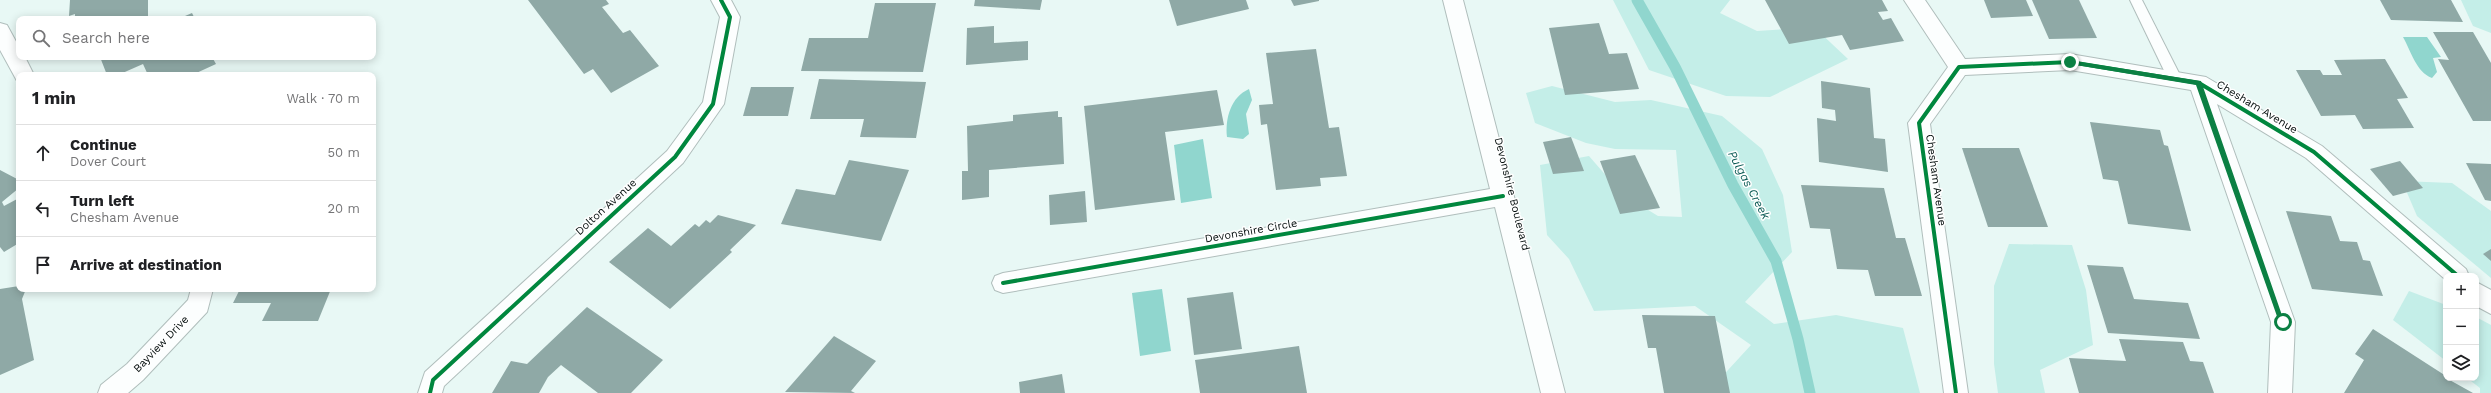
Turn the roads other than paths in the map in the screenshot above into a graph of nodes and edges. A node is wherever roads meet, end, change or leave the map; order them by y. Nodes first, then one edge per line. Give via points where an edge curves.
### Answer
1 (721, 0) edge
2 (1453, 0) edge
3 (1914, 0) edge
4 (2136, 0) edge
5 (0, 31) edge
6 (1959, 67) junction
7 (22, 72) edge
8 (2175, 79) junction
9 (2199, 83) junction
10 (1503, 196) junction
11 (2455, 273) edge
12 (1003, 283) dead end
13 (201, 292) edge
14 (2479, 294) edge
15 (2491, 304) edge
16 (110, 393) edge
17 (430, 393) edge
18 (1553, 393) edge
19 (1956, 393) edge
20 (2280, 393) edge

1 - 17 street, Dolton Avenue via 730,17 713,104 675,157 433,380
2 - 10 street, Devonshire Boulevard
3 - 6 street
4 - 8 lane
5 - 7 street
6 - 8 street, Chesham Avenue via 2070,62
6 - 19 street, Chesham Avenue via 1919,123
8 - 9 street, Chesham Avenue
9 - 11 street, Chesham Avenue via 2314,152
9 - 20 street via 2283,322
10 - 12 street, Devonshire Circle
10 - 18 street, Devonshire Boulevard
13 - 16 street, Bayview Drive via 199,305 135,372
14 - 15 street

